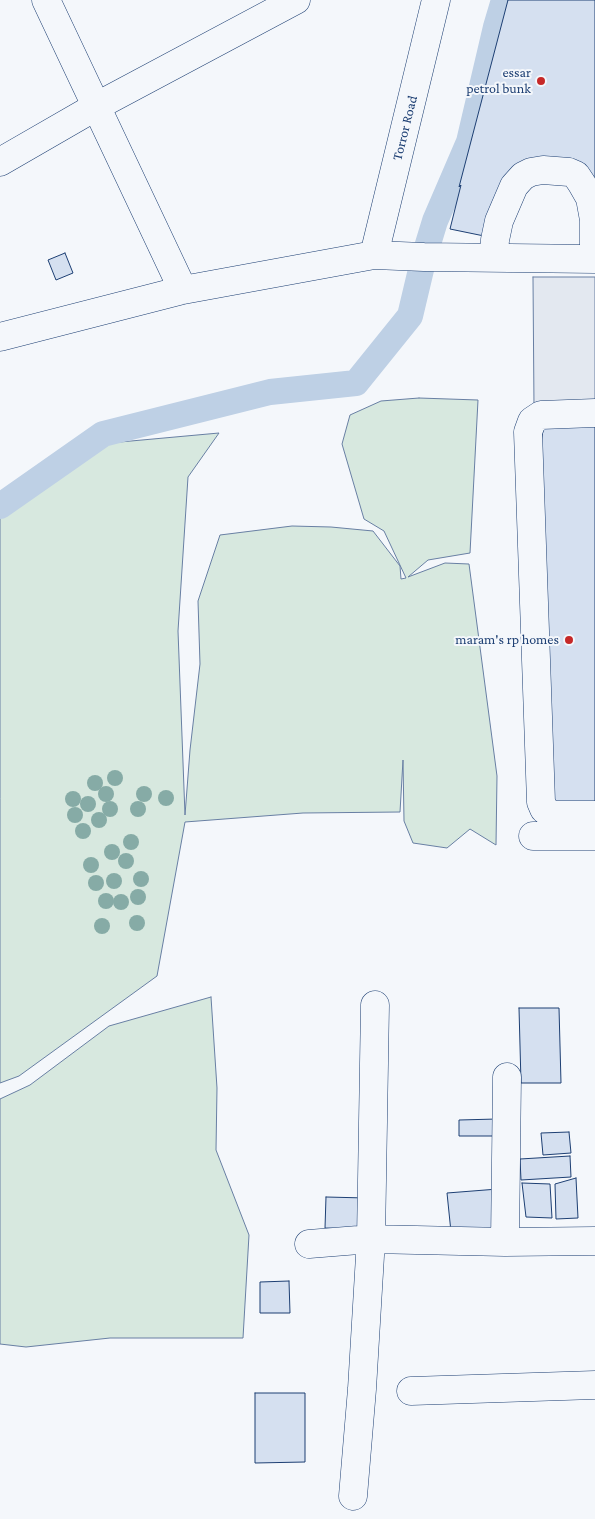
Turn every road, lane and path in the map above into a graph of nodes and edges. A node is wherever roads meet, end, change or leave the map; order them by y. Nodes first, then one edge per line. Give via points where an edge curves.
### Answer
1 (46, 0) edge
2 (296, 0) edge
3 (436, 0) edge
4 (97, 106) junction
5 (0, 162) edge
6 (374, 255) junction
7 (494, 258) junction
8 (594, 259) edge
9 (183, 290) junction
10 (0, 337) edge
11 (595, 413) edge
12 (595, 815) edge
13 (533, 836) dead end
14 (595, 836) edge
15 (376, 1005) dead end
16 (507, 1077) dead end
17 (371, 1240) junction
18 (595, 1241) edge
19 (505, 1242) junction
20 (309, 1244) dead end
21 (595, 1386) edge
22 (411, 1391) dead end
23 (353, 1496) dead end

1 - 4 street
2 - 4 street
3 - 6 street, Torror Road
4 - 5 street
4 - 9 street
6 - 7 street
6 - 9 street
7 - 8 street
7 - 8 street via 499,221 514,186 523,176 543,170 569,172 582,184 590,198 594,220
9 - 10 street
11 - 12 street via 541,415 532,421 528,432 541,802 551,815
13 - 14 street
15 - 17 street
16 - 19 street
17 - 19 street
17 - 20 street
17 - 23 street
18 - 19 street
21 - 22 street

